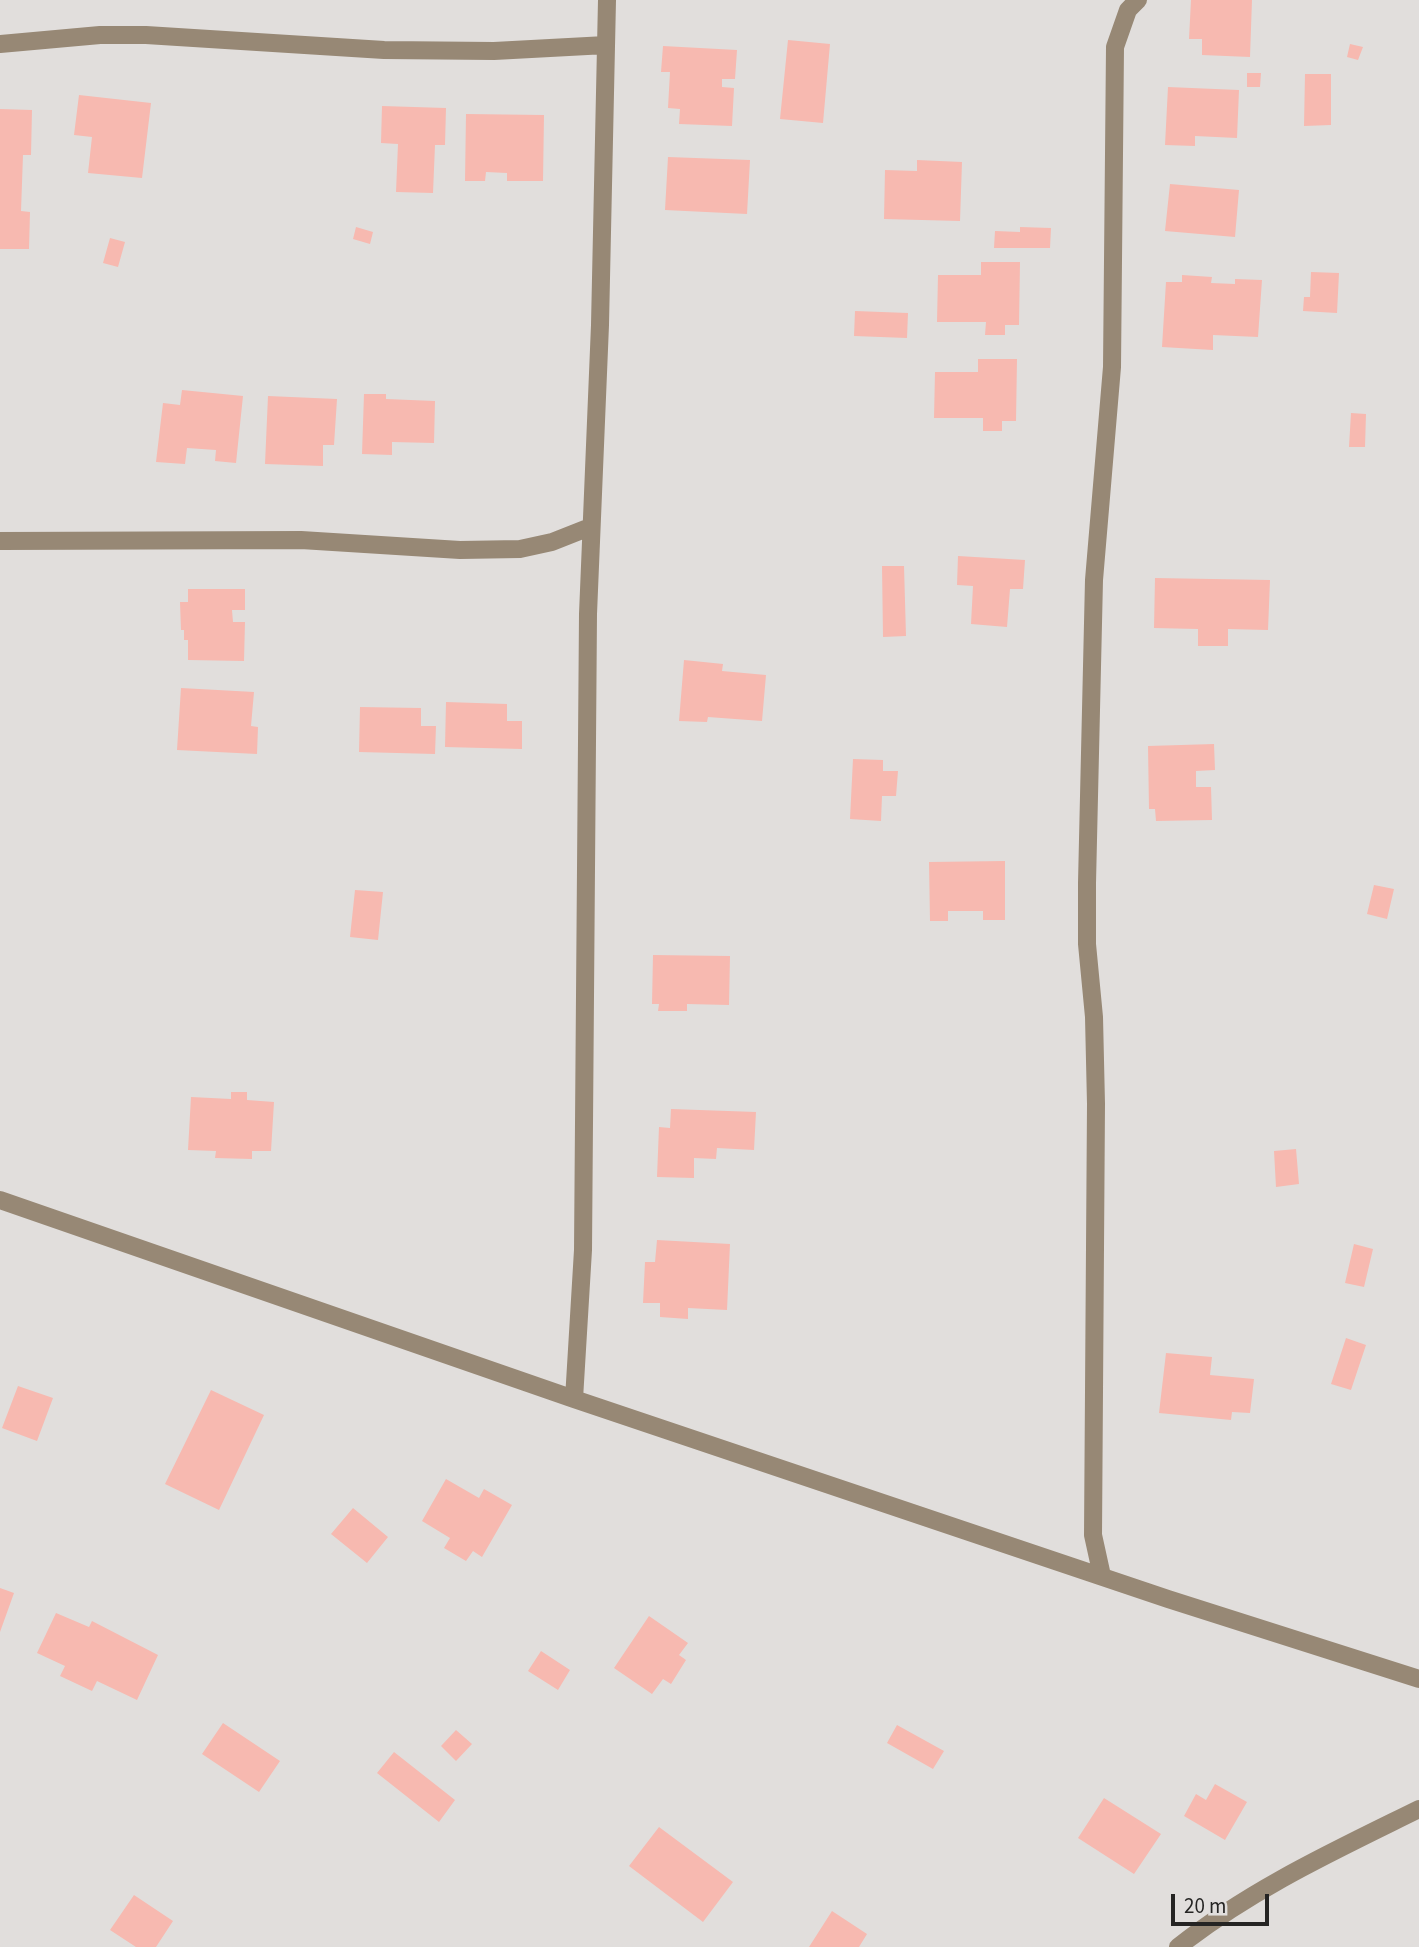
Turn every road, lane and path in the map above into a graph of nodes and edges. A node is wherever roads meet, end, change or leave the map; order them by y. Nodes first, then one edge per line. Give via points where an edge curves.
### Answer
1 (607, 0) edge
2 (1138, 0) edge
3 (0, 44) edge
4 (606, 44) junction
5 (590, 527) junction
6 (0, 541) edge
7 (0, 1200) edge
8 (574, 1399) junction
9 (1102, 1576) junction
10 (1419, 1679) edge
11 (1419, 1809) edge
12 (1178, 1947) edge

1 - 4 street
2 - 9 street via 1128,10 1115,47 1112,366 1094,594 1087,944 1096,1104 1093,1535
3 - 4 street via 146,35 384,50 494,51
4 - 5 street
5 - 6 street via 520,549 301,540
5 - 8 street via 583,1250
7 - 8 street
8 - 9 street
9 - 10 street
11 - 12 street via 1299,1869

